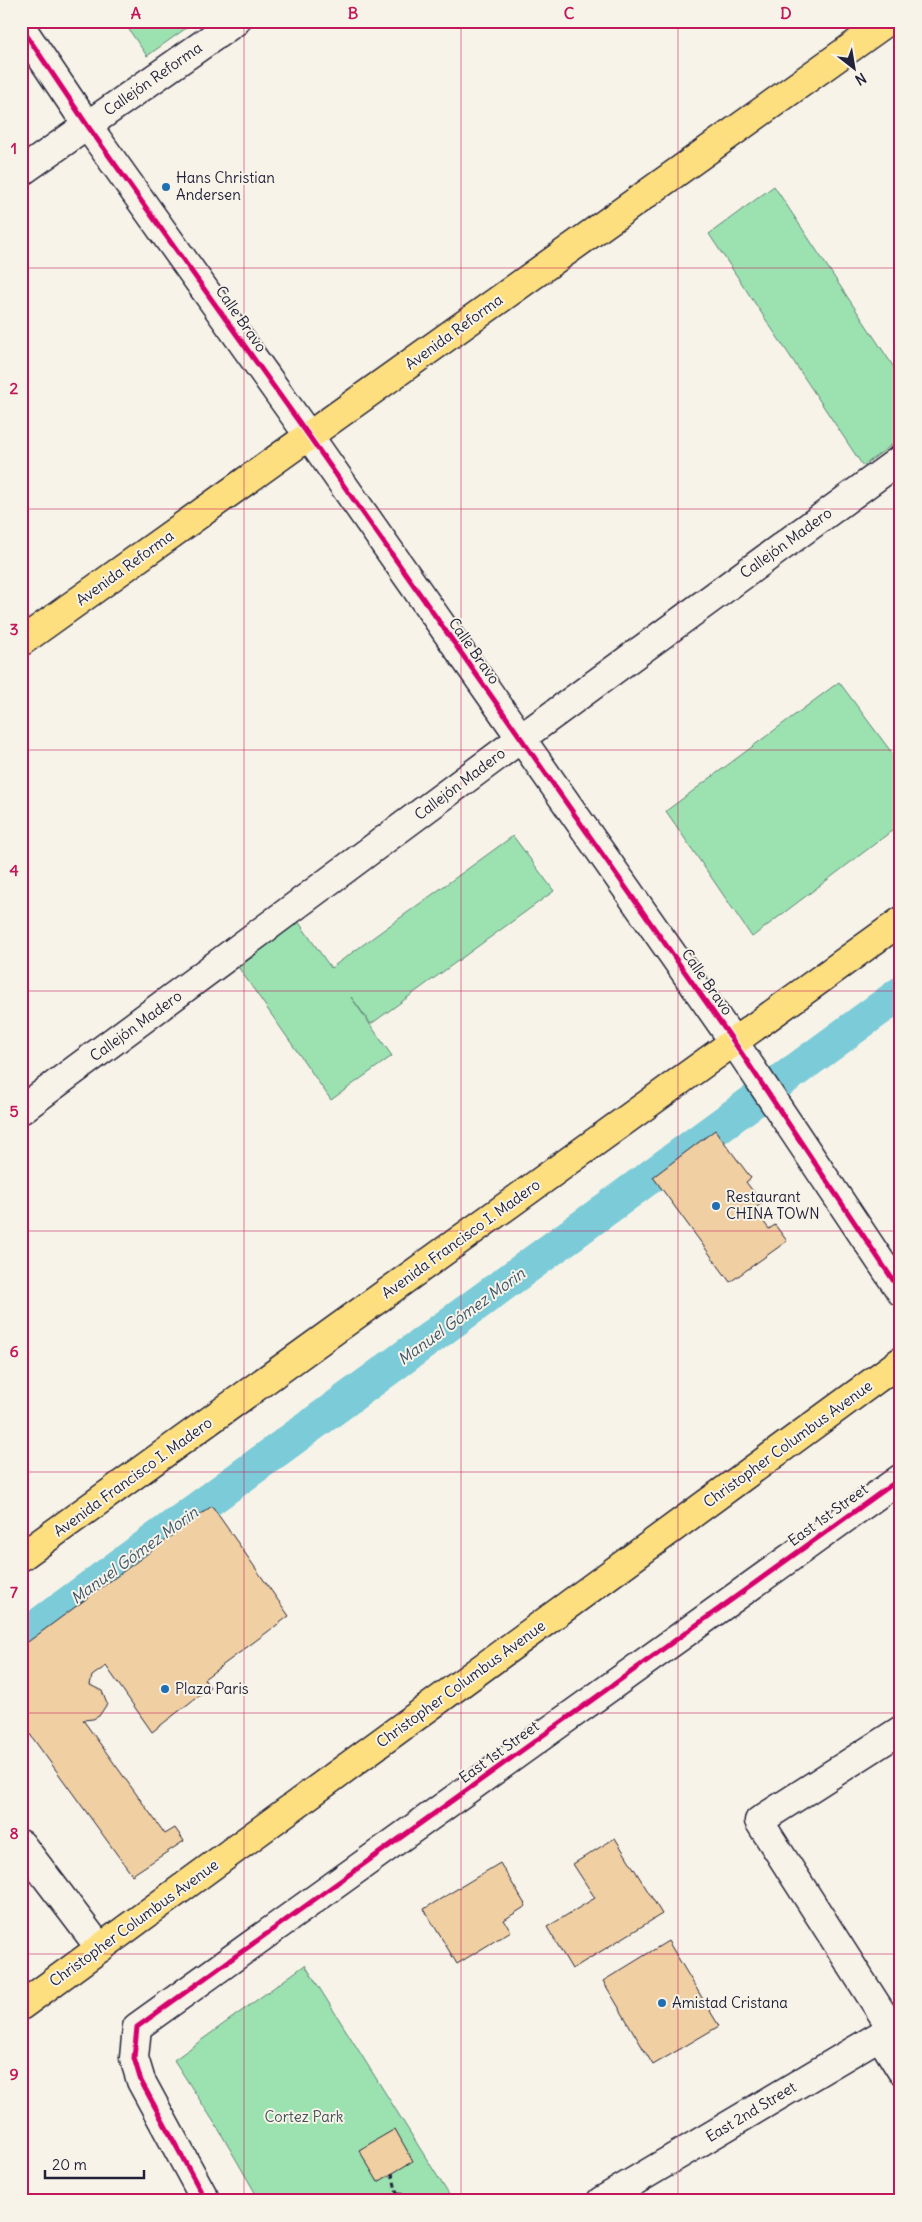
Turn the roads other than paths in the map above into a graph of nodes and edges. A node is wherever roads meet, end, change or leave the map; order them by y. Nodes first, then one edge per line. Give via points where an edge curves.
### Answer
1 (236, 21) edge
2 (888, 21) edge
3 (21, 27) edge
4 (88, 125) junction
5 (21, 172) edge
6 (309, 436) junction
7 (901, 460) edge
8 (21, 642) edge
9 (520, 739) junction
10 (901, 922) edge
11 (734, 1042) junction
12 (21, 1110) edge
13 (901, 1292) edge
14 (901, 1362) edge
15 (901, 1478) edge
16 (21, 1557) edge
17 (901, 1730) edge
18 (21, 1844) edge
19 (100, 1948) junction
20 (21, 2006) edge
21 (891, 2029) edge
22 (901, 2070) edge
23 (206, 2201) edge
24 (602, 2201) edge

1 - 4 street, Callejón Reforma
2 - 6 main road, Avenida Reforma
3 - 4 street, Calle Bravo
4 - 5 street, Callejón Reforma
4 - 6 street, Calle Bravo
6 - 8 main road, Avenida Reforma
6 - 9 street, Calle Bravo
7 - 9 street, Callejón Madero
9 - 11 street, Calle Bravo
9 - 12 street, Callejón Madero
10 - 11 main road, Avenida Francisco I. Madero
11 - 13 street, Calle Bravo
11 - 16 main road, Avenida Francisco I. Madero
14 - 19 main road, Christopher Columbus Avenue
15 - 23 street, East 1st Street via 136,2028 134,2058 141,2081
17 - 21 street via 759,1821
18 - 19 street
19 - 20 main road, Christopher Columbus Avenue
21 - 22 street
21 - 24 street, East 2nd Street

